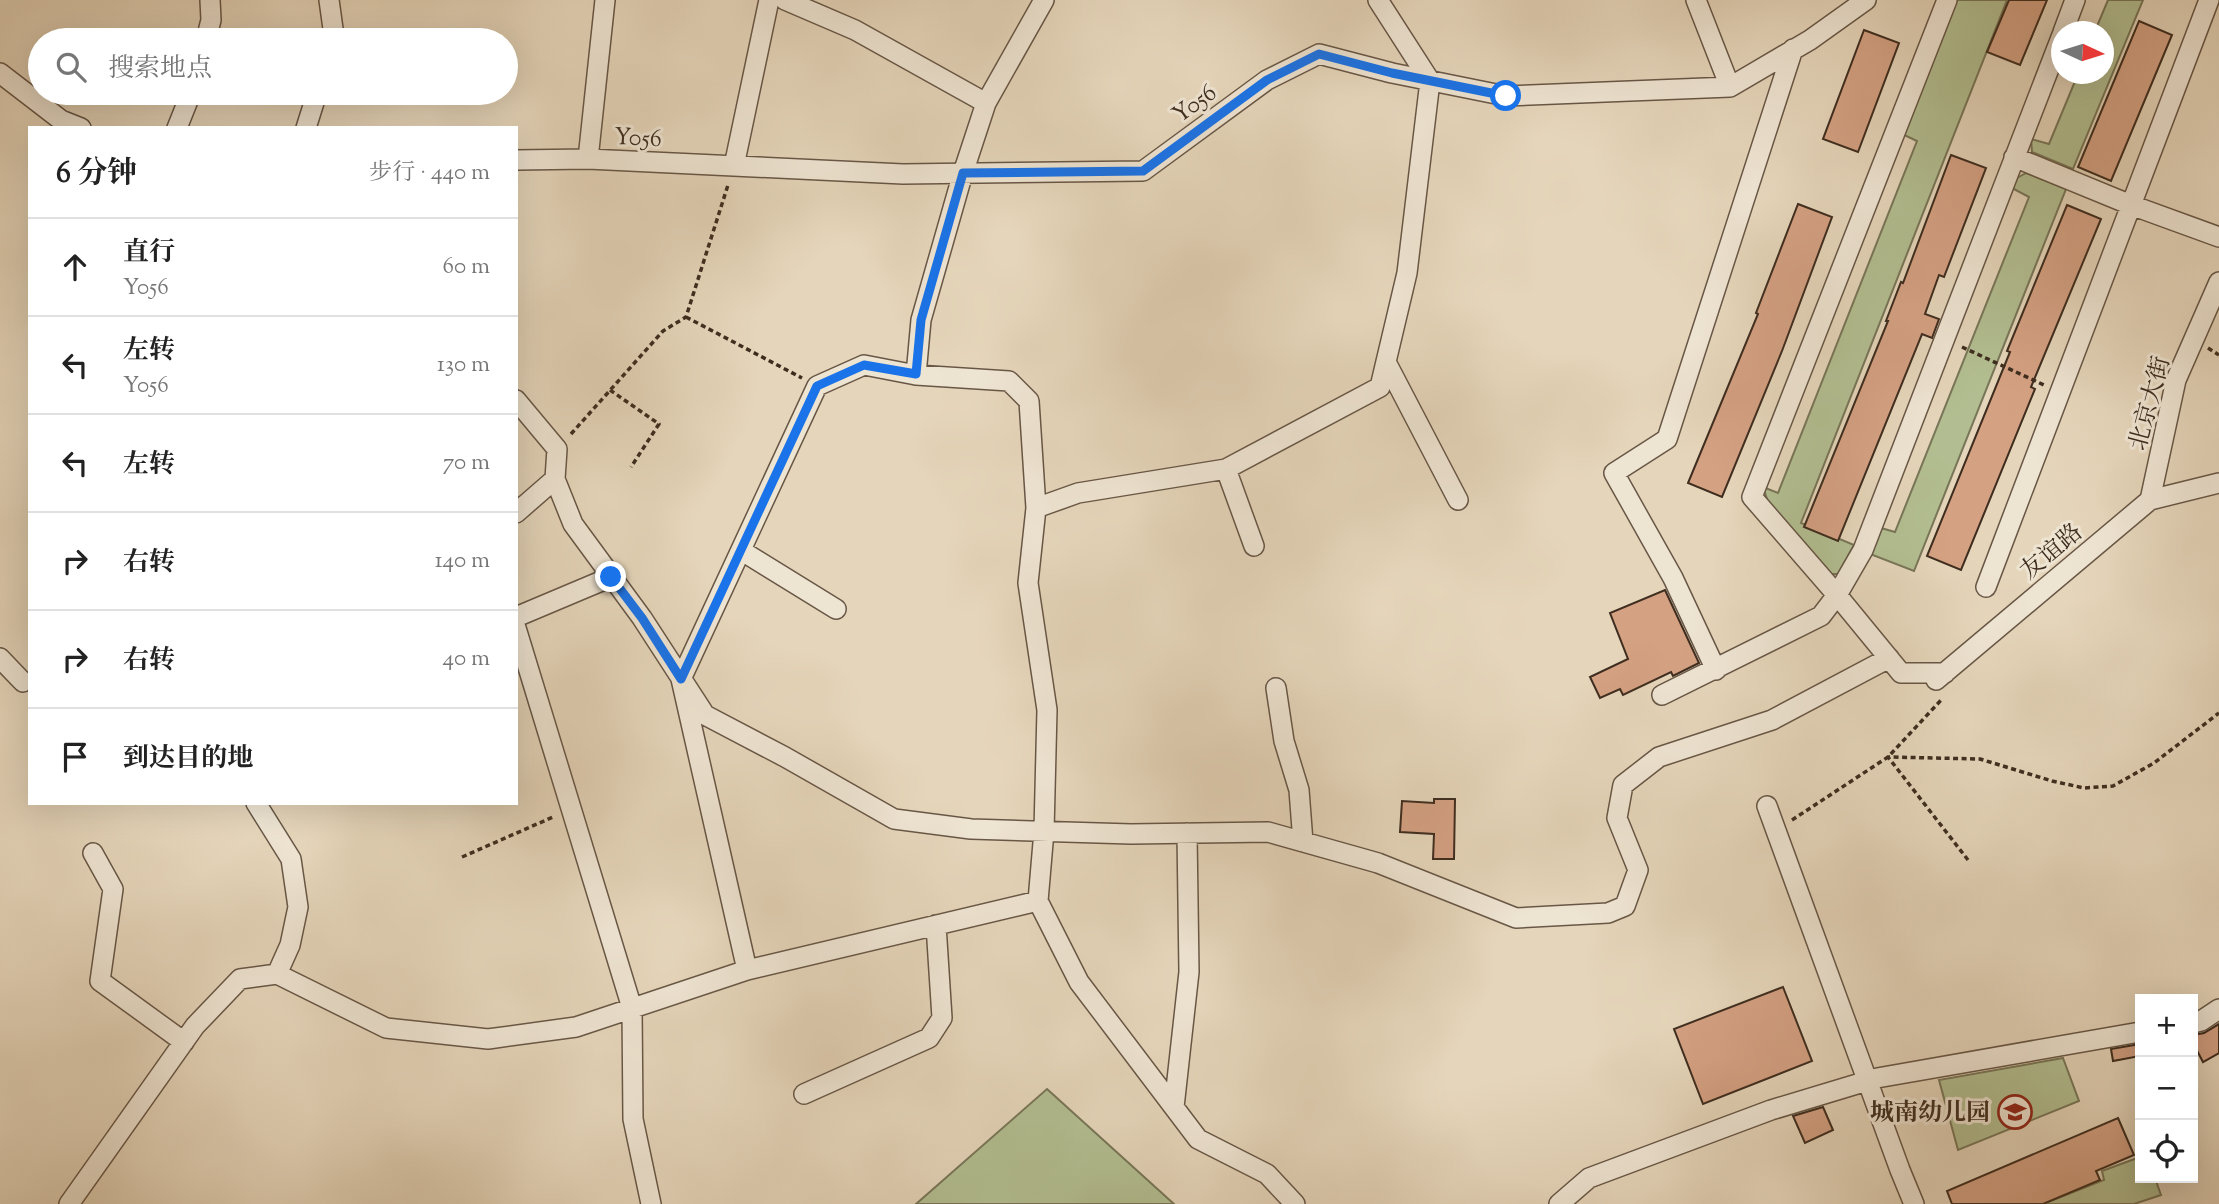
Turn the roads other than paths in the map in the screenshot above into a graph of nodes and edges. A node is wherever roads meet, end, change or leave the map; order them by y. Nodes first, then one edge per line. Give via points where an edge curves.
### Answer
1 (210, 0) edge
2 (329, 0) edge
3 (605, 0) edge
4 (769, 0) edge
5 (785, 0) edge
6 (1044, 0) edge
7 (1378, 0) edge
8 (1696, 0) edge
9 (1867, 0) edge
10 (1947, 0) edge
11 (2075, 0) edge
12 (2209, 0) edge
13 (2067, 21) edge
14 (209, 28) edge
15 (333, 28) edge
16 (1793, 49) junction
17 (2051, 61) edge
18 (0, 73) edge
19 (1430, 81) junction
20 (1730, 87) junction
21 (28, 95) edge
22 (986, 103) junction
23 (42, 105) edge
24 (186, 105) edge
25 (313, 105) edge
26 (76, 126) edge
27 (178, 126) edge
28 (307, 126) edge
29 (2014, 157) junction
30 (588, 159) junction
31 (518, 160) edge
32 (734, 166) junction
33 (963, 173) junction
34 (2131, 205) junction
35 (2219, 237) edge
36 (2219, 282) edge
37 (1386, 362) junction
38 (916, 374) junction
39 (518, 402) edge
40 (1226, 469) junction
41 (555, 480) junction
42 (2219, 483) edge
43 (1458, 499) dead end
44 (2150, 500) junction
45 (1036, 508) junction
46 (518, 511) edge
47 (1254, 547) dead end
48 (742, 551) junction
49 (611, 577) junction
50 (1986, 587) dead end
51 (1837, 595) junction
52 (836, 609) dead end
53 (518, 616) edge
54 (518, 635) edge
55 (0, 658) edge
56 (1889, 658) junction
57 (1716, 670) junction
58 (681, 679) junction
59 (23, 682) dead end
60 (1276, 688) dead end
61 (1662, 695) dead end
62 (257, 805) edge
63 (1767, 806) dead end
64 (1044, 831) junction
65 (1187, 834) junction
66 (1303, 842) junction
67 (93, 853) dead end
68 (1038, 901) junction
69 (936, 925) junction
70 (747, 970) junction
71 (277, 974) junction
72 (632, 1008) junction
73 (2219, 1009) edge
74 (2198, 1022) edge
75 (2135, 1033) edge
76 (184, 1042) junction
77 (1867, 1081) junction
78 (804, 1094) dead end
79 (1174, 1107) junction
80 (69, 1204) edge
81 (651, 1204) edge
82 (1295, 1204) edge
83 (1559, 1204) edge
84 (1914, 1204) edge

1 - 14 street
2 - 15 street
3 - 30 street
4 - 32 street
5 - 22 street via 855,30
6 - 22 street
7 - 19 street
8 - 20 street
9 - 16 street, Y056 / Y056
10 - 51 street via 1752,497
11 - 13 street
12 - 34 street
16 - 20 street, Y056 / Y056
16 - 57 street via 1667,439 1614,473 1673,578
17 - 29 street
18 - 21 street
19 - 20 street, Y056 / Y056 via 1506,96
19 - 33 street, Y056 / Y056 via 1319,54 1267,80 1143,171
19 - 37 street via 1407,273
22 - 33 street
23 - 26 street
24 - 27 street
25 - 28 street
29 - 34 street
29 - 51 street via 1863,550
30 - 31 street, Y056 / Y056
30 - 32 street, Y056 / Y056
32 - 33 street, Y056 / Y056
33 - 38 street via 921,320
34 - 35 street
34 - 50 street
36 - 44 street, 北京大街 via 2176,380
37 - 40 street via 1380,387
37 - 43 street
38 - 45 street via 1009,381 1029,401
38 - 48 street via 864,365 817,386
39 - 41 street via 557,449
40 - 45 street via 1078,494
40 - 47 street
41 - 46 street
41 - 49 street via 573,524
42 - 44 street, 友谊路
44 - 56 street, 友谊路 via 1940,685 1901,673
45 - 64 street via 1028,583 1048,710
48 - 52 street
48 - 58 street
49 - 53 street
49 - 58 street
51 - 56 street
51 - 57 street via 1821,616
54 - 72 street
55 - 59 street
56 - 66 street via 1772,720 1659,757 1623,785 1616,818 1638,870 1625,906 1608,913 1516,918 1378,863
57 - 61 street
58 - 64 street via 705,715 894,820
58 - 70 street
60 - 66 street via 1284,741 1299,790
62 - 71 street via 291,859 298,907 290,945
63 - 77 street
64 - 65 street
64 - 68 street
65 - 66 street via 1268,832
65 - 79 street via 1189,972
67 - 76 street via 113,890 100,981
68 - 69 street
68 - 79 street via 1079,982
69 - 70 street
69 - 78 street via 942,1017 929,1038
70 - 72 street
71 - 72 street via 386,1028 488,1039 576,1027
71 - 76 street via 240,979
72 - 81 street via 633,1119
73 - 74 street
75 - 77 street
76 - 80 street
77 - 83 street via 1771,1110 1589,1178
77 - 84 street
79 - 82 street via 1198,1139 1266,1174

